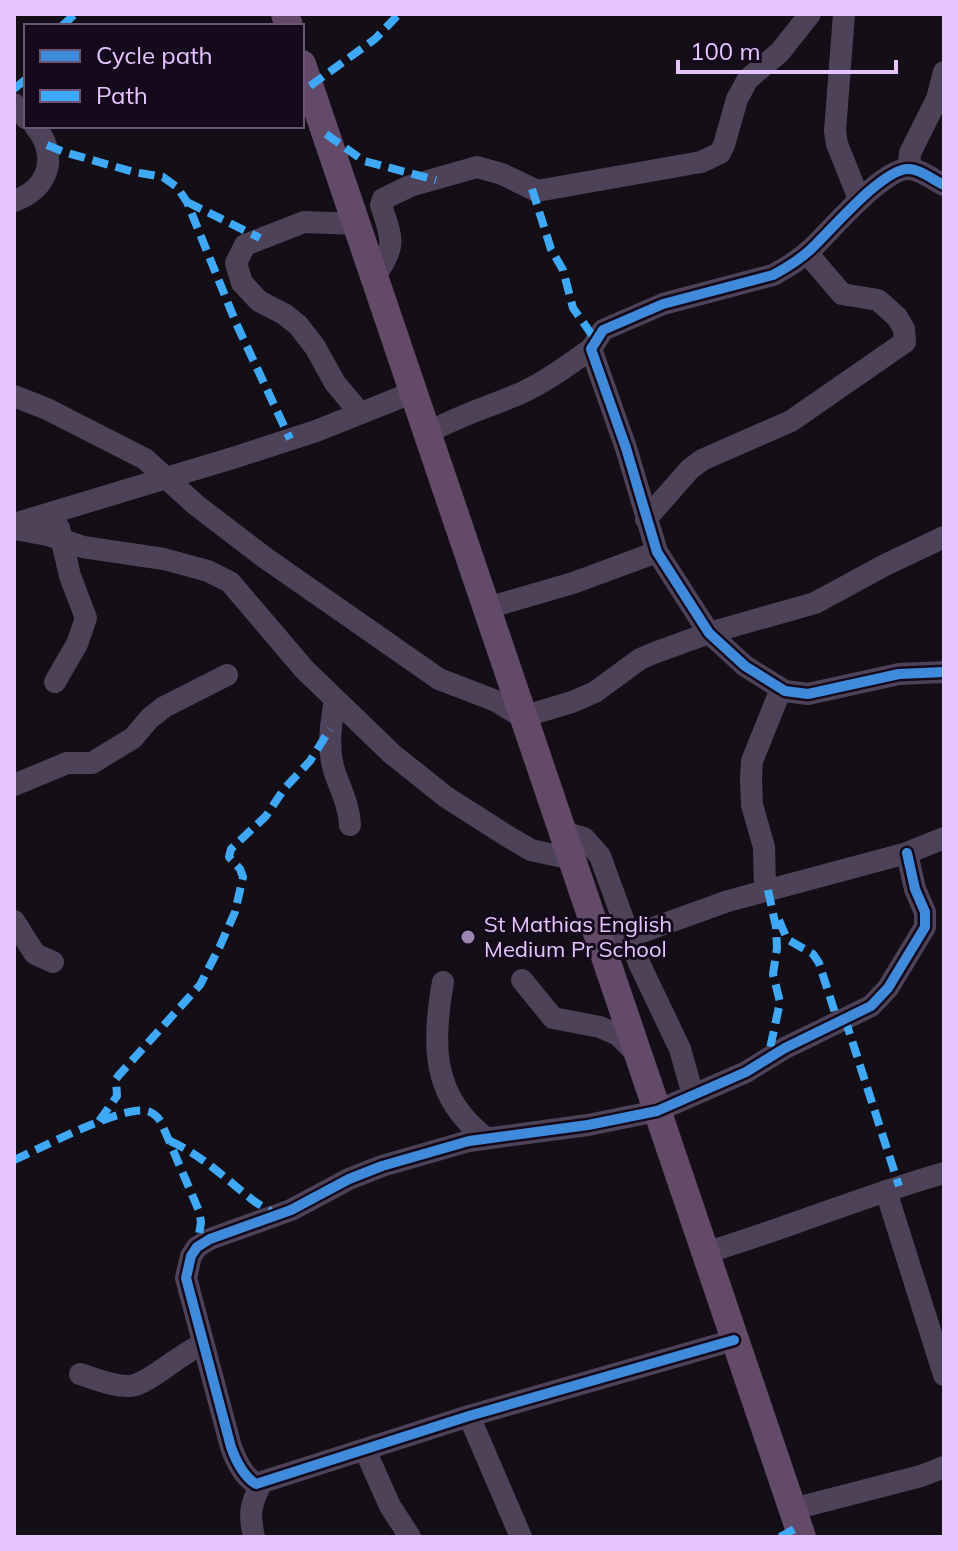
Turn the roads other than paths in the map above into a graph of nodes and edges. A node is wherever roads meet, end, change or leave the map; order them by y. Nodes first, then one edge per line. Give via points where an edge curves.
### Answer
1 (810, 14) edge
2 (844, 14) edge
3 (304, 70) edge
4 (944, 72) edge
5 (36, 128) edge
6 (909, 168) junction
7 (944, 185) edge
8 (859, 199) junction
9 (14, 201) edge
10 (357, 224) junction
11 (807, 253) junction
12 (375, 276) junction
13 (591, 349) junction
14 (414, 392) junction
15 (14, 396) edge
16 (360, 413) junction
17 (428, 433) junction
18 (166, 477) junction
19 (58, 510) junction
20 (646, 519) junction
21 (14, 526) edge
22 (944, 537) edge
23 (61, 540) junction
24 (657, 552) junction
25 (487, 608) junction
26 (709, 633) junction
27 (944, 672) edge
28 (227, 675) dead end
29 (55, 682) dead end
30 (781, 689) junction
31 (335, 700) junction
32 (522, 717) junction
33 (14, 785) edge
34 (350, 825) dead end
35 (563, 832) junction
36 (944, 838) edge
37 (907, 853) junction
38 (572, 859) junction
39 (765, 890) junction
40 (14, 921) edge
41 (616, 942) junction
42 (53, 962) dead end
43 (522, 980) dead end
44 (443, 982) dead end
45 (639, 1056) junction
46 (693, 1095) junction
47 (657, 1111) junction
48 (486, 1138) junction
49 (944, 1173) edge
50 (886, 1191) junction
51 (705, 1253) junction
52 (734, 1340) junction
53 (203, 1344) junction
54 (80, 1374) dead end
55 (944, 1375) edge
56 (469, 1416) junction
57 (365, 1450) junction
58 (944, 1467) edge
59 (261, 1484) junction
60 (793, 1509) junction
61 (254, 1537) edge
62 (410, 1537) edge
63 (521, 1537) edge
64 (802, 1537) edge

1 - 12 street via 743,86 720,153 701,162 537,191 477,167 410,186 383,199 392,246
2 - 8 street via 835,131
3 - 10 main road
4 - 6 street via 910,153
5 - 9 street via 47,145 46,173 35,188
6 - 7 street
6 - 8 street
8 - 11 street
10 - 12 main road
10 - 16 street via 304,222 251,241 236,263 249,293 298,325
11 - 13 street via 773,275 675,299 603,330
11 - 20 street via 842,294 869,297 887,308 902,323 905,342 791,421 702,460
12 - 14 main road
13 - 17 street via 531,387
13 - 20 street
14 - 16 street
14 - 17 main road
15 - 18 street via 145,459
16 - 18 street
17 - 25 main road
18 - 19 street
18 - 32 street via 264,557 439,679
19 - 21 street
19 - 23 street
20 - 24 street
21 - 23 street
22 - 26 street via 815,603
23 - 29 street via 86,618
23 - 31 street via 178,562 230,582
24 - 25 street
24 - 26 street
25 - 32 main road
26 - 30 street
26 - 32 street via 640,659 595,692
27 - 30 street via 899,674 808,694
28 - 33 street via 164,707 133,738 92,763 67,763
30 - 39 street via 755,753 751,779 764,847
31 - 34 street via 331,752
31 - 38 street via 446,797 531,850
32 - 35 main road
35 - 38 main road
35 - 41 street via 584,838 600,856
36 - 37 street
37 - 39 street
37 - 46 street via 925,927 880,999
38 - 41 main road
39 - 41 street
40 - 42 street via 35,954
41 - 45 main road
41 - 46 street via 639,963 680,1049
43 - 45 street via 553,1018 600,1027 618,1035
44 - 48 street via 435,1052 449,1099
45 - 47 main road
46 - 47 street
47 - 48 street
47 - 51 main road
48 - 53 street via 382,1166 197,1247 186,1278
49 - 50 street
50 - 51 street
50 - 55 street
51 - 52 main road
52 - 56 street
52 - 60 main road
53 - 54 street via 132,1386
53 - 59 street via 236,1461 250,1481
56 - 57 street
56 - 63 street
57 - 59 street
57 - 62 street
58 - 60 street
59 - 61 street via 251,1502
60 - 64 main road

